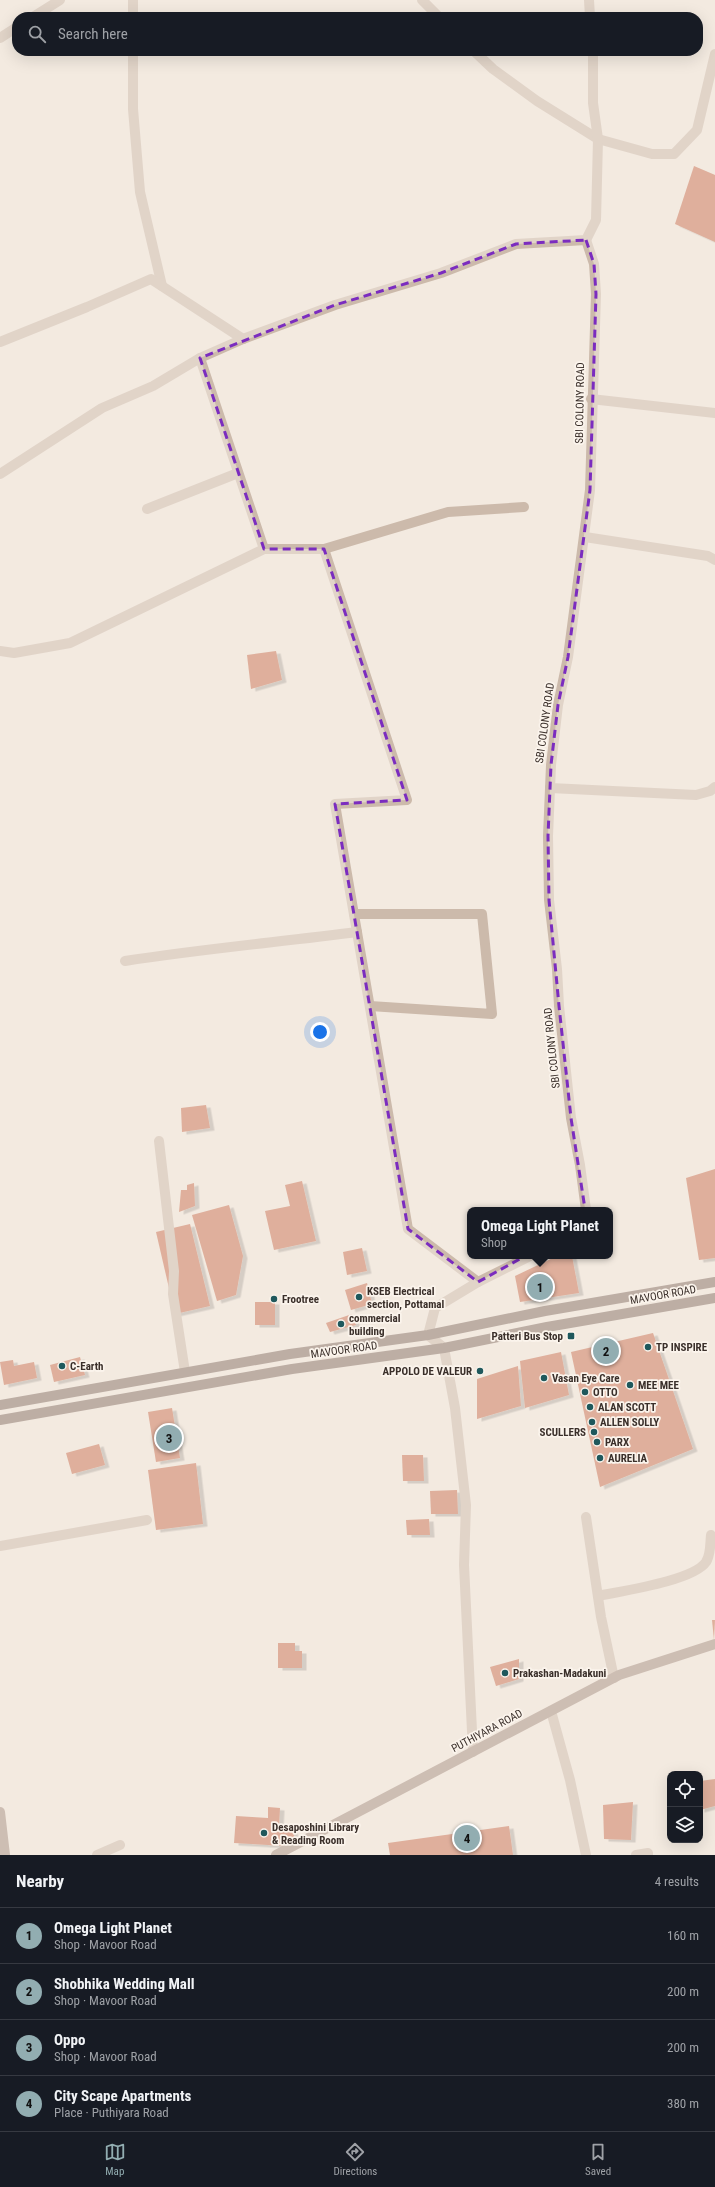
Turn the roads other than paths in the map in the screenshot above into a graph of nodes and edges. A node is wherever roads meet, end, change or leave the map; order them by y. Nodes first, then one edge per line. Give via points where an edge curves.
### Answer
1 (60, 0) edge
2 (133, 0) edge
3 (422, 0) edge
4 (589, 0) edge
5 (41, 12) edge
6 (133, 12) edge
7 (434, 12) edge
8 (590, 12) edge
9 (12, 30) edge
10 (0, 38) edge
11 (715, 54) edge
12 (133, 56) edge
13 (480, 56) edge
14 (593, 56) edge
15 (598, 139) junction
16 (586, 240) junction
17 (162, 286) junction
18 (243, 339) junction
19 (0, 342) edge
20 (200, 358) junction
21 (591, 398) junction
22 (715, 413) edge
23 (238, 473) junction
24 (0, 474) edge
25 (524, 507) dead end
26 (147, 508) dead end
27 (585, 537) junction
28 (324, 548) junction
29 (264, 550) junction
30 (715, 560) edge
31 (0, 651) edge
32 (715, 787) edge
33 (550, 788) junction
34 (354, 914) junction
35 (357, 932) junction
36 (125, 961) dead end
37 (370, 1006) junction
38 (159, 1141) dead end
39 (586, 1207) edge
40 (524, 1259) edge
41 (478, 1282) junction
42 (715, 1282) edge
43 (715, 1298) edge
44 (428, 1335) junction
45 (444, 1348) junction
46 (185, 1372) junction
47 (0, 1405) edge
48 (0, 1420) edge
49 (586, 1517) dead end
50 (148, 1520) dead end
51 (711, 1535) dead end
52 (0, 1546) edge
53 (598, 1596) junction
54 (715, 1644) edge
55 (614, 1678) junction
56 (551, 1712) junction
57 (473, 1752) junction
58 (0, 1812) edge
59 (120, 1845) dead end
60 (648, 1854) edge
61 (5, 1855) edge
62 (97, 1855) edge
63 (276, 1855) edge
64 (586, 1855) edge
65 (636, 1855) edge

1 - 5 street
2 - 6 street
3 - 7 street
4 - 8 street
9 - 10 street
11 - 15 street via 697,130 674,154 652,154
12 - 17 street via 133,109 140,192
13 - 15 street via 537,101
14 - 15 street via 593,103
15 - 16 street via 596,220
16 - 18 street via 516,244 441,273 335,305
16 - 21 street, SBI COLONY ROAD via 594,264 596,294
17 - 18 street
17 - 19 street via 151,278
18 - 20 street
20 - 23 street
20 - 24 street via 153,386 102,408
21 - 22 street
21 - 27 street, SBI COLONY ROAD via 590,490
23 - 26 street
23 - 29 street
25 - 28 street via 448,512
27 - 30 street via 708,556
27 - 33 street, SBI COLONY ROAD via 568,657 558,706
28 - 29 street
28 - 34 street via 407,800 335,804
29 - 31 street via 70,643 14,653
32 - 33 street via 710,791 696,794
33 - 39 street, SBI COLONY ROAD via 549,900 571,1118
34 - 35 street
34 - 37 street via 482,914 492,1014
35 - 36 street
35 - 37 street
37 - 41 street via 408,1229
38 - 46 street via 174,1271 173,1294
40 - 41 street
41 - 44 street via 435,1308
42 - 44 main road, MAVOOR ROAD via 545,1311
43 - 45 main road, MAVOOR ROAD
44 - 45 street
44 - 46 main road, MAVOOR ROAD via 345,1345
45 - 48 main road, MAVOOR ROAD via 256,1375
45 - 57 street via 455,1408 466,1504 464,1564
46 - 47 main road, MAVOOR ROAD
49 - 53 street
50 - 52 street
51 - 53 street via 710,1554 705,1563 692,1571 666,1582
53 - 55 street
54 - 55 street, PUTHIYARA ROAD
55 - 56 street, PUTHIYARA ROAD
56 - 57 street, PUTHIYARA ROAD
56 - 64 street via 570,1780
57 - 63 street, PUTHIYARA ROAD
58 - 61 street
59 - 62 street
60 - 65 street

